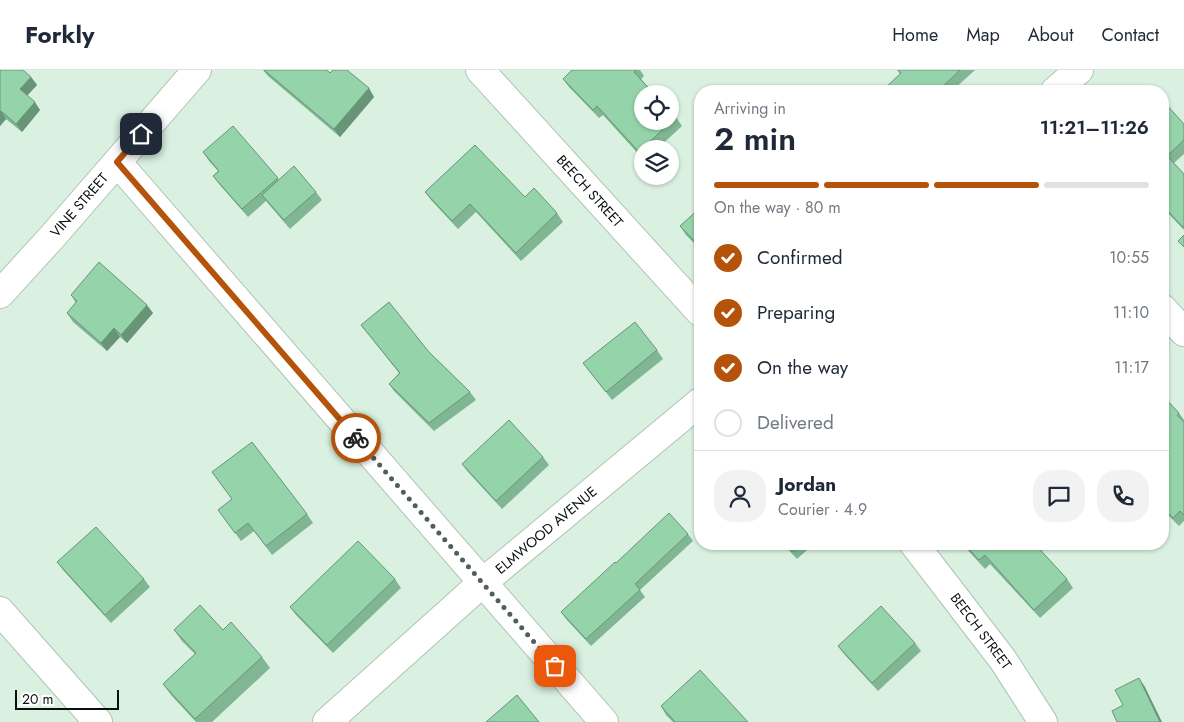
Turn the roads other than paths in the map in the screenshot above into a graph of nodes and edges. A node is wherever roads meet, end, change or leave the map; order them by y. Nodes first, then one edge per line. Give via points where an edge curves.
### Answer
1 (197, 70) edge
2 (480, 70) edge
3 (1079, 70) edge
4 (1062, 85) edge
5 (117, 162) junction
6 (0, 294) edge
7 (694, 305) edge
8 (1169, 316) edge
9 (1184, 332) edge
10 (694, 407) edge
11 (919, 550) edge
12 (482, 583) junction
13 (0, 611) edge
14 (98, 722) edge
15 (327, 722) edge
16 (604, 722) edge
17 (1043, 722) edge

1 - 5 street, VINE STREET
2 - 7 street, BEECH STREET
3 - 4 street
5 - 6 street, VINE STREET
5 - 12 street
8 - 9 street
10 - 12 street, ELMWOOD AVENUE
11 - 17 street, BEECH STREET via 1003,660
12 - 15 street, ELMWOOD AVENUE
12 - 16 street
13 - 14 street

